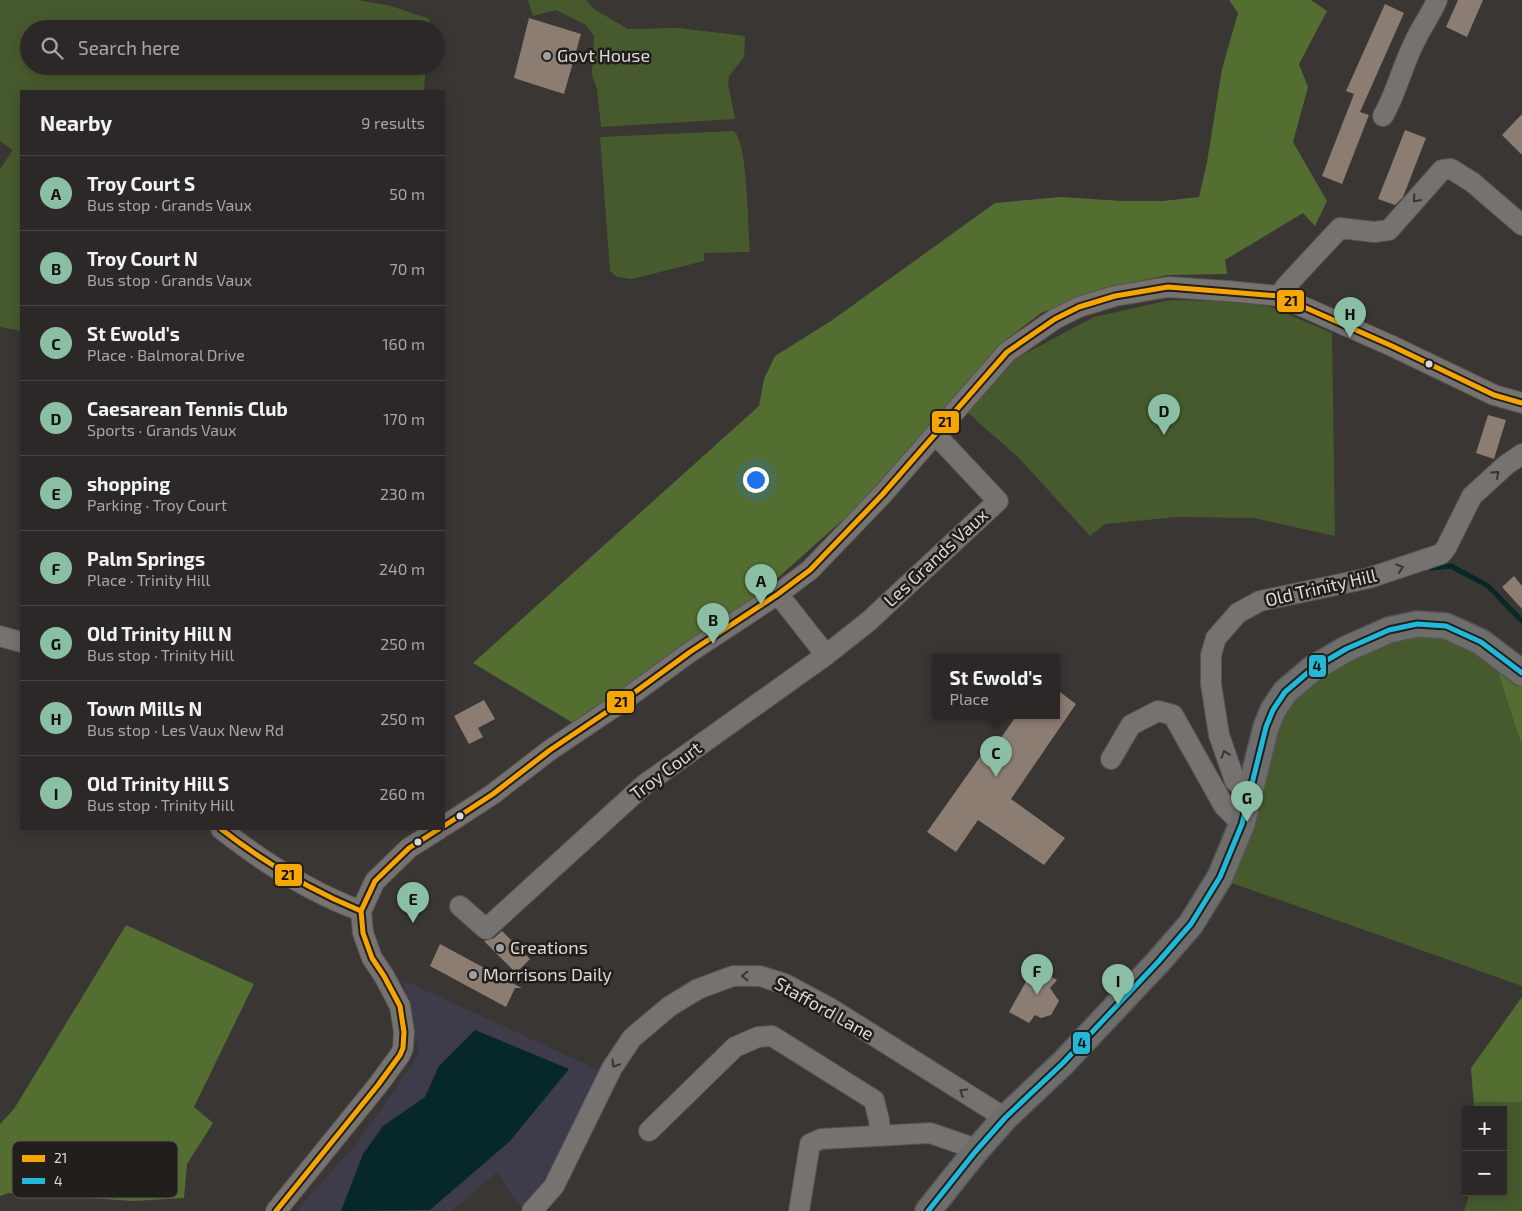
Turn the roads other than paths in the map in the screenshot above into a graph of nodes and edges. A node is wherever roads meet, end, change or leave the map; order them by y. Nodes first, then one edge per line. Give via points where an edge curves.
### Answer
1 (1437, 0) edge
2 (1383, 116) dead end
3 (1522, 225) edge
4 (1279, 296) junction
5 (1522, 403) edge
6 (935, 434) junction
7 (1522, 454) edge
8 (778, 594) junction
9 (0, 636) edge
10 (20, 642) edge
11 (826, 655) junction
12 (1522, 673) edge
13 (1111, 760) dead end
14 (1250, 794) junction
15 (1242, 824) junction
16 (445, 825) edge
17 (222, 830) edge
18 (437, 830) edge
19 (460, 906) dead end
20 (361, 911) junction
21 (1005, 1118) junction
22 (649, 1131) dead end
23 (880, 1134) junction
24 (975, 1152) junction
25 (276, 1211) edge
26 (532, 1211) edge
27 (799, 1211) edge
28 (928, 1211) edge

1 - 2 street via 1415,41
3 -> 4 street via 1479,188 1451,169 1442,170 1389,230 1374,232 1340,228
4 - 5 street via 1494,395
4 - 6 street via 1168,288 1115,296 1079,307 1055,319 1007,352
6 - 8 street via 810,570
6 - 11 street, Les Grands Vaux via 998,501 869,621
14 -> 7 street, Old Trinity Hill via 1234,781 1219,735 1211,655 1216,638 1238,613 1260,601 1369,578 1441,554 1472,496
8 - 11 street
8 - 16 street via 690,652
9 - 10 street
11 - 19 street, Troy Court via 644,785 486,929
12 - 14 main road via 1481,642 1446,626 1417,624 1389,630 1346,649 1312,669 1285,692 1273,710
13 - 15 street via 1131,725 1158,711 1173,715 1224,806
14 - 15 main road
15 - 21 main road via 1220,877 1191,924 1063,1063
17 - 20 street via 251,852 310,888
18 - 20 street via 409,848 375,881
20 - 25 street via 363,933 372,958 400,1006 403,1048 378,1086
21 - 24 main road
21 -> 26 street, Stafford Lane via 830,1008 785,984 760,976 733,976 698,989 670,1006 632,1038 612,1068 554,1186
22 - 23 street via 736,1047 772,1036 874,1100
23 - 24 street via 930,1133 965,1145
23 - 27 street via 822,1139 810,1144
24 - 28 main road

